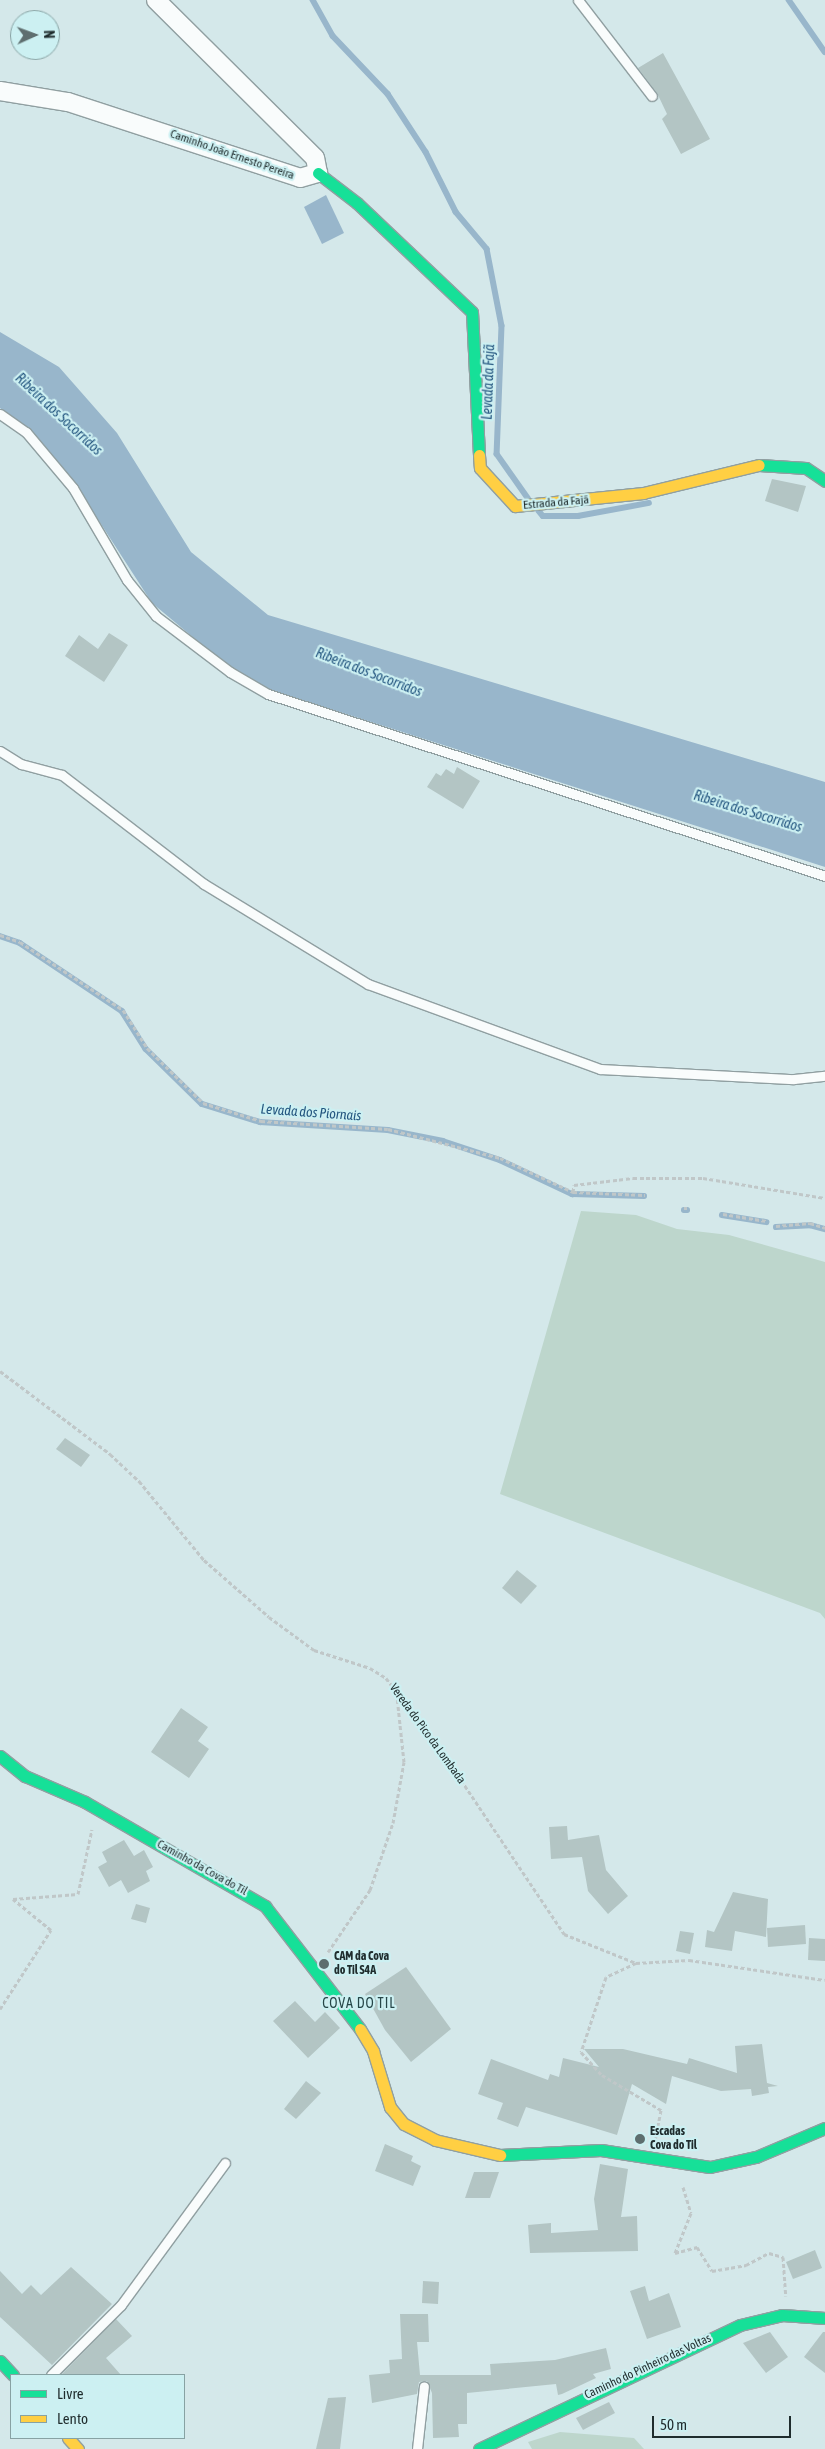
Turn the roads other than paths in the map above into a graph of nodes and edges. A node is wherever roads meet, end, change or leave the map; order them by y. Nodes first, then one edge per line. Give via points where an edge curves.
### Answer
1 (156, 0) edge
2 (578, 0) edge
3 (0, 91) edge
4 (652, 96) dead end
5 (318, 173) junction
6 (0, 414) edge
7 (825, 481) edge
8 (0, 750) edge
9 (825, 876) edge
10 (825, 1076) edge
11 (0, 1756) edge
12 (825, 2128) edge
13 (225, 2163) dead end
14 (825, 2318) edge
15 (0, 2361) edge
16 (12, 2374) edge
17 (52, 2374) edge
18 (424, 2386) dead end
19 (69, 2439) edge
20 (78, 2449) edge
21 (417, 2449) edge
22 (479, 2449) edge

1 - 5 street via 315,158
2 - 4 lane
3 - 5 street, Caminho João Ernesto Pereira via 68,102 300,178
5 - 7 street, Estrada da Fajã via 358,203 472,312 480,468 515,506 643,493 751,464 806,468
6 - 9 lane via 26,432 73,488 126,580 156,616 260,690
8 - 10 lane via 20,764 62,775 204,884 368,984 600,1069 794,1079
11 - 12 street, Caminho da Cova do Til via 25,1776 96,1808 240,1888 265,1906 316,1969 373,2051 390,2107 404,2124 450,2145 490,2156 581,2150 652,2158 682,2166 710,2167 756,2157
13 - 17 lane via 121,2305
14 - 22 street, Caminho do Pinheiro das Voltas via 761,2318 610,2384
15 - 16 street
18 - 21 lane
19 - 20 street

